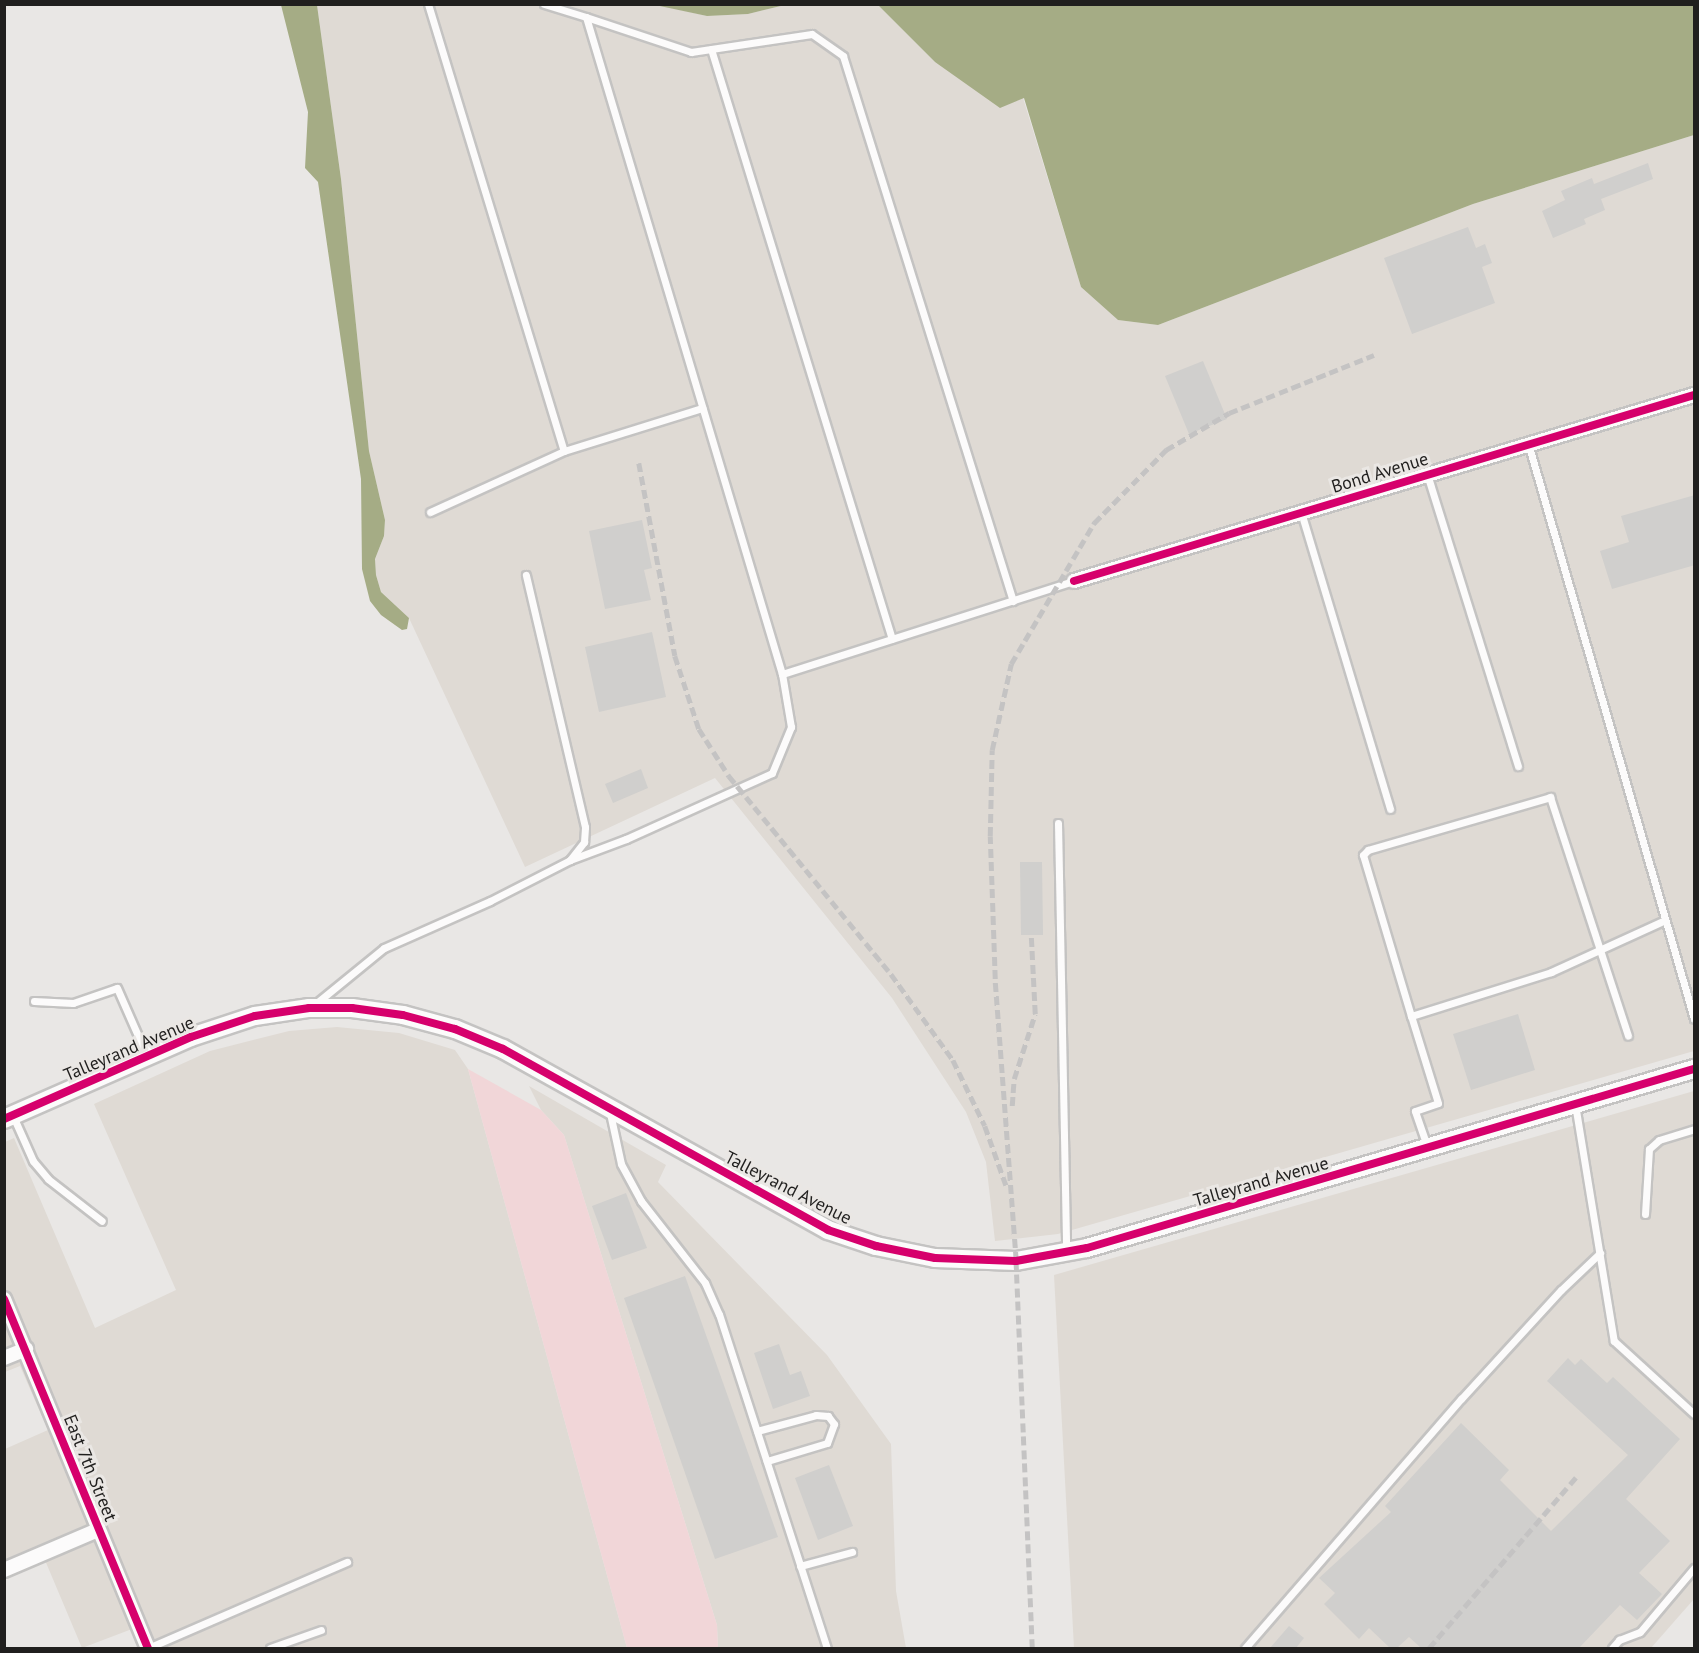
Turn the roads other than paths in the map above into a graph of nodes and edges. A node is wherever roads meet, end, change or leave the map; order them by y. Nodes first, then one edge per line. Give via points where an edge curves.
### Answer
1 (428, 4) edge
2 (544, 4) edge
3 (586, 17) junction
4 (711, 49) junction
5 (1695, 395) edge
6 (702, 408) junction
7 (1528, 443) junction
8 (564, 451) junction
9 (1427, 474) junction
10 (430, 512) dead end
11 (1301, 512) junction
12 (526, 575) dead end
13 (1074, 581) joint
14 (1013, 601) junction
15 (892, 639) junction
16 (782, 674) junction
17 (1518, 766) dead end
18 (1390, 809) dead end
19 (1058, 823) dead end
20 (570, 860) junction
21 (1665, 920) junction
22 (1598, 948) junction
23 (34, 1001) dead end
24 (309, 1008) junction
25 (1411, 1016) junction
26 (1695, 1019) edge
27 (1628, 1036) dead end
28 (147, 1056) junction
29 (1695, 1069) edge
30 (1575, 1104) junction
31 (610, 1110) junction
32 (9, 1118) edge
33 (1695, 1129) edge
34 (1428, 1149) junction
35 (1645, 1214) dead end
36 (102, 1221) dead end
37 (1066, 1253) junction
38 (1600, 1253) junction
39 (4, 1299) edge
40 (26, 1349) junction
41 (4, 1358) edge
42 (1695, 1414) edge
43 (757, 1431) junction
44 (767, 1461) junction
45 (98, 1530) junction
46 (852, 1552) dead end
47 (347, 1562) dead end
48 (800, 1566) junction
49 (1695, 1568) edge
50 (4, 1570) edge
51 (321, 1630) dead end
52 (148, 1648) edge
53 (270, 1648) edge
54 (827, 1648) edge
55 (1245, 1648) edge
56 (1612, 1648) edge

1 - 8 lane
2 - 3 lane
3 - 4 lane via 691,52
3 - 6 lane
4 - 14 lane via 812,34 843,56
4 - 15 lane
5 - 7 street, Bond Avenue
6 - 8 lane
6 - 16 lane
7 - 9 street, Bond Avenue
7 - 21 lane
8 - 10 lane
9 - 11 street, Bond Avenue
9 - 17 lane
11 - 13 street, Bond Avenue
11 - 18 lane
12 - 20 lane via 585,827 584,842
13 - 14 lane
14 - 15 lane
15 - 16 lane
16 - 20 lane via 791,727 772,773
19 - 37 lane
20 - 24 lane via 490,902 384,948
21 - 22 lane
21 - 26 lane
22 - 25 lane via 1507,988
22 - 25 lane via 1550,797 1368,849 1363,861
22 - 27 lane
23 - 28 lane via 73,1003 117,988
24 - 28 street, Talleyrand Avenue via 255,1016
24 - 31 street, Talleyrand Avenue via 352,1008 404,1015 455,1029 503,1049
25 - 34 lane via 1438,1103 1415,1111
28 - 32 street, Talleyrand Avenue
29 - 30 street, Talleyrand Avenue
30 - 34 street, Talleyrand Avenue
30 - 38 lane
31 - 37 street, Talleyrand Avenue via 828,1230 876,1246 965,1261 1016,1261
31 - 43 lane via 621,1164 641,1201 705,1283
32 - 36 lane via 48,1179
33 - 35 lane via 1659,1140 1649,1149
34 - 37 street, Talleyrand Avenue
38 - 42 lane via 1614,1341
38 - 55 lane via 1461,1399
39 - 40 street, East 7th Street
40 - 41 street
40 - 45 street, East 7th Street
43 - 44 lane
43 - 44 lane via 816,1415 828,1416 834,1424 827,1443
44 - 48 lane
45 - 50 street
45 - 52 street, East 7th Street
46 - 48 lane
47 - 52 lane
48 - 54 lane
49 - 56 lane via 1640,1632 1619,1640
51 - 53 lane

